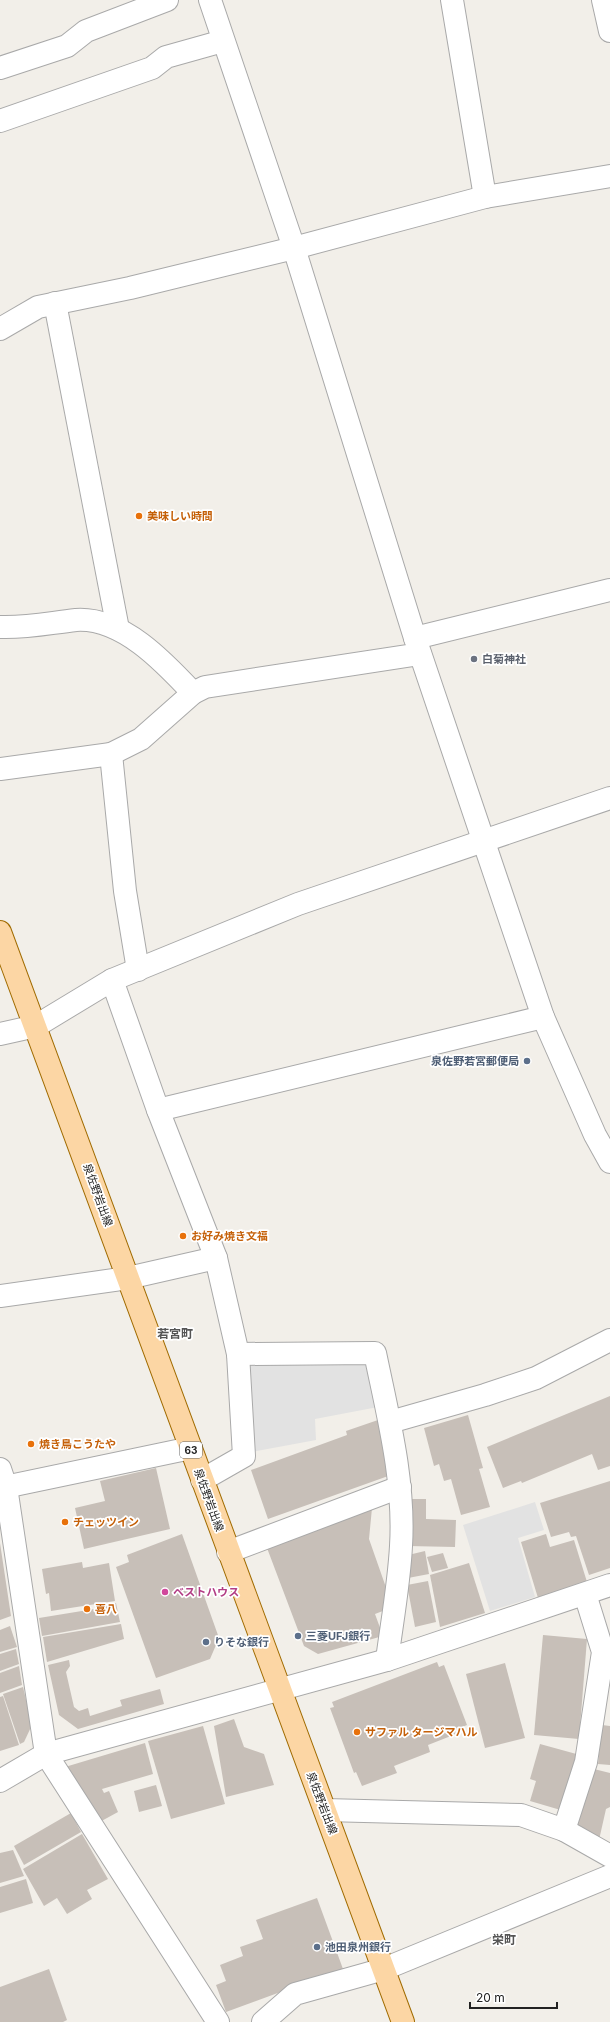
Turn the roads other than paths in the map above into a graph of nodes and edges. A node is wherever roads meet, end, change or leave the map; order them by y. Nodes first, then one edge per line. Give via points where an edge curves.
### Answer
1 (167, 0) edge
2 (210, 0) edge
3 (452, 0) edge
4 (603, 0) edge
5 (610, 31) edge
6 (223, 41) junction
7 (0, 68) edge
8 (0, 121) edge
9 (610, 176) edge
10 (485, 198) junction
11 (294, 248) junction
12 (56, 303) junction
13 (0, 329) edge
14 (610, 590) edge
15 (0, 627) edge
16 (118, 629) junction
17 (418, 646) junction
18 (193, 693) junction
19 (111, 754) junction
20 (0, 769) edge
21 (610, 798) edge
22 (484, 842) junction
23 (0, 932) edge
24 (138, 970) junction
25 (112, 980) junction
26 (543, 1017) junction
27 (36, 1026) junction
28 (0, 1034) edge
29 (158, 1110) junction
30 (609, 1159) edge
31 (216, 1258) junction
32 (128, 1278) junction
33 (0, 1296) edge
34 (610, 1340) edge
35 (238, 1354) junction
36 (390, 1422) junction
37 (191, 1448) junction
38 (202, 1480) junction
39 (2, 1481) edge
40 (400, 1487) junction
41 (228, 1552) junction
42 (610, 1585) edge
43 (585, 1594) junction
44 (387, 1660) junction
45 (279, 1691) junction
46 (46, 1754) junction
47 (0, 1781) edge
48 (325, 1810) junction
49 (564, 1830) junction
50 (610, 1856) edge
51 (610, 1876) edge
52 (384, 1969) junction
53 (218, 2022) edge
54 (263, 2022) edge
55 (403, 2022) edge

1 - 7 street via 86,31 68,46
2 - 6 street
3 - 10 street
4 - 5 street
6 - 8 street via 166,57 152,68
6 - 11 street
9 - 10 street
10 - 11 street
11 - 12 street via 130,288
11 - 17 street
12 - 13 street via 38,307
12 - 16 street
14 - 17 street
15 - 16 street via 23,628 78,620 101,623
16 - 18 street via 168,667
17 - 18 street via 205,687
17 - 22 street
18 - 19 street via 140,739
19 - 20 street
19 - 24 street via 125,891
21 - 22 street
22 - 24 street via 298,904
22 - 26 street
23 - 27 main road, 泉佐野岩出線 / 63
24 - 25 street
25 - 27 street
25 - 29 street
26 - 29 street
26 - 30 street via 595,1135
27 - 28 street
27 - 32 main road, 泉佐野岩出線 / 63
29 - 31 street
31 - 32 street
31 - 35 street
32 - 33 street
32 - 37 main road, 泉佐野岩出線 / 63
34 - 36 street via 536,1378
35 - 36 street via 375,1353
35 - 38 street via 244,1456
36 - 40 street
37 - 38 main road, 泉佐野岩出線 / 63
37 - 39 street
38 - 41 main road, 泉佐野岩出線 / 63
39 - 46 street
40 - 41 street
40 - 44 street via 401,1545
41 - 45 main road, 泉佐野岩出線 / 63
42 - 43 street
43 - 44 street
43 - 49 street via 603,1652 586,1762
44 - 45 street
45 - 46 street
45 - 48 main road, 泉佐野岩出線 / 63
46 - 47 street
46 - 53 street
48 - 49 street via 521,1815
48 - 52 main road, 泉佐野岩出線 / 63
49 - 50 street
51 - 52 street
52 - 54 street via 295,1994
52 - 55 main road, 泉佐野岩出線 / 63

